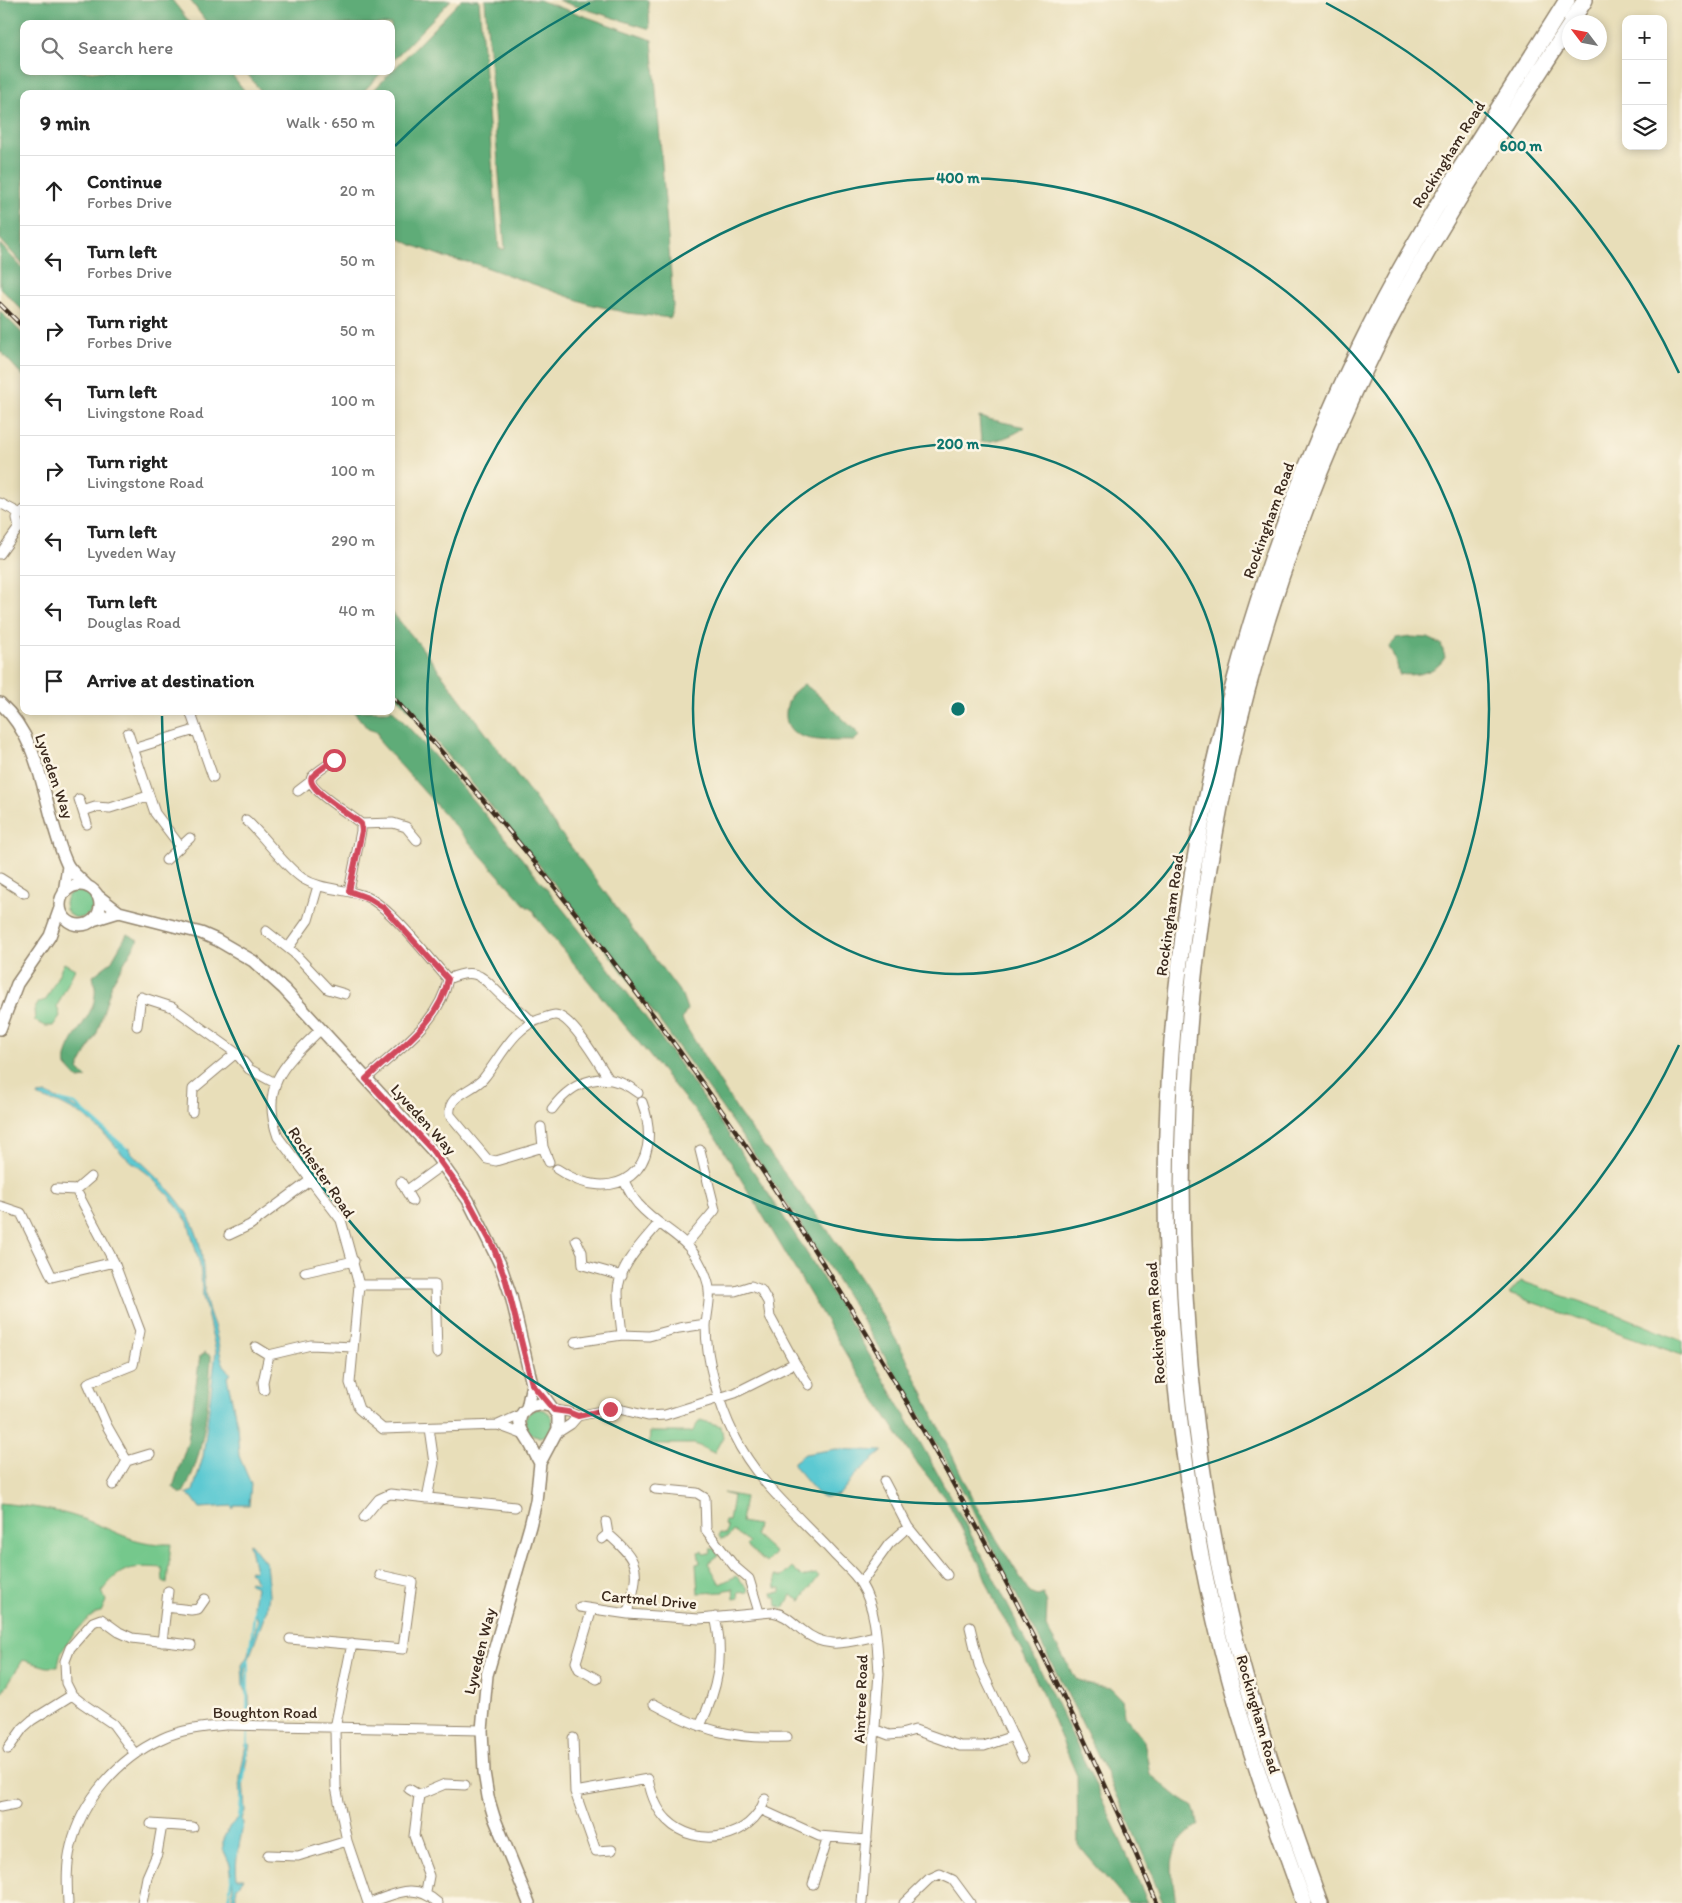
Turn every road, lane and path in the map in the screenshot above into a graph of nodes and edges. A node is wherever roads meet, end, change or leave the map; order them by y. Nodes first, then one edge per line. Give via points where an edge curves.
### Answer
1 (1567, 0) edge
2 (1585, 0) edge
3 (1576, 15) edge
4 (1562, 36) edge
5 (0, 503) edge
6 (20, 512) edge
7 (20, 529) edge
8 (0, 554) edge
9 (0, 703) edge
10 (191, 715) edge
11 (195, 730) junction
12 (128, 732) dead end
13 (133, 749) junction
14 (334, 760) dead end
15 (213, 777) dead end
16 (311, 781) junction
17 (298, 790) dead end
18 (148, 796) junction
19 (79, 799) dead end
20 (83, 811) junction
21 (246, 820) dead end
22 (87, 824) dead end
23 (361, 824) junction
24 (190, 838) dead end
25 (417, 840) dead end
26 (180, 846) junction
27 (166, 860) dead end
28 (68, 866) junction
29 (0, 878) edge
30 (318, 886) junction
31 (92, 891) junction
32 (349, 891) junction
33 (24, 893) dead end
34 (64, 893) junction
35 (60, 908) junction
36 (119, 912) junction
37 (93, 920) junction
38 (79, 925) junction
39 (266, 931) dead end
40 (50, 936) junction
41 (288, 948) junction
42 (448, 979) junction
43 (345, 994) dead end
44 (531, 1021) junction
45 (137, 1026) dead end
46 (0, 1029) edge
47 (321, 1030) junction
48 (236, 1053) junction
49 (608, 1078) junction
50 (366, 1079) junction
51 (275, 1083) junction
52 (638, 1093) dead end
53 (642, 1102) dead end
54 (552, 1110) dead end
55 (192, 1112) dead end
56 (541, 1127) dead end
57 (543, 1147) junction
58 (700, 1150) dead end
59 (549, 1162) dead end
60 (443, 1164) junction
61 (557, 1169) dead end
62 (91, 1177) dead end
63 (312, 1179) junction
64 (624, 1181) junction
65 (401, 1182) dead end
66 (56, 1189) dead end
67 (76, 1190) junction
68 (406, 1191) junction
69 (412, 1201) dead end
70 (0, 1206) edge
71 (659, 1223) junction
72 (229, 1235) dead end
73 (576, 1240) dead end
74 (687, 1243) junction
75 (354, 1261) junction
76 (114, 1262) junction
77 (305, 1272) dead end
78 (622, 1276) junction
79 (359, 1285) junction
80 (710, 1291) junction
81 (706, 1324) junction
82 (622, 1335) junction
83 (575, 1342) dead end
84 (256, 1347) dead end
85 (353, 1347) junction
86 (437, 1353) dead end
87 (269, 1355) junction
88 (795, 1363) junction
89 (532, 1384) junction
90 (809, 1385) dead end
91 (264, 1390) dead end
92 (719, 1398) junction
93 (552, 1408) junction
94 (525, 1411) junction
95 (578, 1416) junction
96 (498, 1425) junction
97 (429, 1428) junction
98 (554, 1436) junction
99 (525, 1437) junction
100 (150, 1454) dead end
101 (127, 1461) junction
102 (540, 1463) junction
103 (884, 1481) dead end
104 (113, 1485) dead end
105 (655, 1489) dead end
106 (427, 1498) junction
107 (515, 1507) dead end
108 (364, 1517) dead end
109 (606, 1522) dead end
110 (908, 1527) junction
111 (946, 1575) dead end
112 (380, 1576) dead end
113 (861, 1583) junction
114 (168, 1591) dead end
115 (205, 1599) dead end
116 (166, 1607) junction
117 (580, 1607) dead end
118 (592, 1609) junction
119 (759, 1612) junction
120 (628, 1614) junction
121 (715, 1617) junction
122 (970, 1627) dead end
123 (876, 1636) junction
124 (290, 1639) dead end
125 (162, 1642) junction
126 (352, 1644) junction
127 (191, 1645) dead end
128 (597, 1679) dead end
129 (72, 1695) junction
130 (654, 1704) dead end
131 (700, 1726) junction
132 (335, 1728) junction
133 (482, 1730) junction
134 (876, 1730) junction
135 (1012, 1736) junction
136 (787, 1737) dead end
137 (573, 1738) dead end
138 (8, 1749) dead end
139 (135, 1754) junction
140 (1023, 1758) dead end
141 (465, 1785) dead end
142 (408, 1790) dead end
143 (575, 1792) junction
144 (419, 1795) junction
145 (766, 1799) dead end
146 (15, 1804) dead end
147 (0, 1807) edge
148 (762, 1810) junction
149 (151, 1824) dead end
150 (162, 1825) junction
151 (193, 1827) dead end
152 (828, 1836) junction
153 (867, 1840) junction
154 (347, 1841) junction
155 (612, 1850) dead end
156 (268, 1855) dead end
157 (813, 1884) dead end
158 (426, 1892) junction
159 (68, 1903) edge
160 (142, 1903) edge
161 (369, 1903) edge
162 (438, 1903) edge
163 (529, 1903) edge
164 (862, 1903) edge
165 (904, 1903) edge
166 (970, 1903) edge
167 (1304, 1903) edge
168 (1320, 1903) edge

1 - 167 highway, Rockingham Road via 1448,186 1408,255 1361,344 1307,464 1265,579 1230,695 1206,797 1181,945 1169,1080 1166,1174 1170,1317 1182,1433 1198,1535 1223,1653 1258,1774
2 - 3 highway, Rockingham Road
4 - 168 highway, Rockingham Road via 1459,196 1416,271 1374,351 1322,469 1276,592 1244,700 1211,850 1196,947 1186,1051 1181,1171 1186,1315 1198,1438 1213,1532 1239,1651 1271,1763
5 - 6 street
7 - 8 street
9 - 28 street, Lyveden Way via 31,748
10 - 11 street
11 - 13 street
11 - 15 street
12 - 13 street
13 - 18 street
14 - 16 street
16 - 17 street
16 - 23 street via 312,787
18 - 20 street via 110,808 95,807
18 - 26 street via 160,823
19 - 20 street
20 - 22 street
21 - 30 street via 301,877
23 - 25 street via 393,823 406,827
23 - 32 street
24 - 26 street
26 - 27 street
28 - 31 street, Lyveden Way
28 - 34 street, Lyveden Way
29 - 33 street
30 - 32 street
30 - 41 street via 308,920
31 - 34 street via 74,886
31 - 36 street, Lyveden Way
31 - 37 street via 100,905
32 - 42 street via 384,908
34 - 35 street
35 - 38 street via 67,921
35 - 40 street
36 - 37 street
36 - 47 street, Lyveden Way via 201,933 232,948 270,974
37 - 38 street
38 - 40 street
39 - 41 street
40 - 46 street via 17,984
41 - 43 street via 328,988
42 - 44 street via 457,975 484,976
42 - 50 street via 433,1016
44 - 49 street via 555,1015 563,1017
44 - 57 street via 506,1046 483,1079 452,1100 448,1107 450,1116 487,1159 496,1161
45 - 48 street via 141,997 172,1007
47 - 50 street, Lyveden Way
47 - 51 street, Rochester Road via 287,1062
48 - 51 street via 249,1069
48 - 55 street via 193,1089
49 - 52 street
49 - 54 street via 571,1089 561,1096
50 - 60 street, Lyveden Way
51 - 63 street, Rochester Road via 271,1104 278,1137
53 - 64 street via 650,1136 648,1147 641,1164
56 - 57 street
57 - 59 street
58 - 74 street via 715,1210
60 - 68 street
60 - 89 street, Lyveden Way via 468,1200 500,1264 512,1296
61 - 64 street via 590,1184
62 - 67 street
63 - 72 street via 250,1225
63 - 75 street, Rochester Road via 341,1220
64 - 71 street via 638,1204
65 - 68 street
66 - 67 street
67 - 76 street
68 - 69 street
70 - 76 street via 22,1214 52,1277
71 - 74 street
71 - 78 street via 633,1255
73 - 78 street via 582,1252 583,1265
74 - 80 street via 697,1256
75 - 77 street
75 - 79 street, Rochester Road
76 - 101 street via 140,1331 133,1365 88,1383
78 - 82 street via 618,1291
79 - 85 street, Rochester Road
79 - 86 street via 435,1285
80 - 81 street, Aintree Road
80 - 88 street via 735,1291 751,1286 761,1290 768,1302 770,1317
81 - 82 street via 649,1336
81 - 92 street, Aintree Road
82 - 83 street
84 - 87 street
85 - 87 street via 311,1345
85 - 97 street, Rochester Road via 350,1384 359,1410 383,1429
87 - 91 street
88 - 90 street
88 - 92 street
89 - 93 street, Lyveden Way
89 - 94 street, Lyveden Way
92 - 95 street via 665,1415 648,1416 620,1409
92 - 113 street, Aintree Road via 734,1436 758,1476
93 - 94 street via 536,1404
93 - 95 street
93 - 98 street, Lyveden Way via 559,1422
94 - 96 street, Rochester Road
94 - 99 street, Lyveden Way via 520,1422
95 - 98 street
96 - 97 street, Rochester Road
96 - 99 street, Rochester Road
97 - 106 street via 434,1463
98 - 99 street via 539,1444
98 - 102 street, Lyveden Way
99 - 102 street, Lyveden Way
100 - 101 street
101 - 104 street
102 - 133 street, Lyveden Way via 530,1526 487,1675
103 - 110 street
105 - 119 street via 697,1493 705,1498 706,1530 735,1567 749,1579
106 - 107 street
106 - 108 street via 390,1494 379,1499
109 - 120 street via 605,1536 623,1547 637,1571
110 - 111 street
110 - 113 street via 889,1544
112 - 126 street via 412,1582 403,1649
113 - 123 street, Aintree Road via 871,1609
114 - 116 street
115 - 116 street via 198,1609
116 - 125 street
117 - 118 street, Cartmel Drive
118 - 120 street, Cartmel Drive
118 - 128 street via 576,1662 579,1669
119 - 121 street, Cartmel Drive
119 - 123 street, Cartmel Drive via 781,1614 808,1636 830,1644
120 - 121 street, Cartmel Drive via 699,1619
121 - 131 street, Cartmel Drive via 720,1667 714,1694
122 - 135 street via 979,1665
123 - 134 street, Aintree Road via 879,1673
124 - 126 street
125 - 127 street
125 - 129 street via 126,1636 101,1619 93,1622 74,1643 64,1661 66,1683
126 - 132 street
129 - 138 street via 32,1720
129 - 139 street via 114,1724
130 - 131 street
131 - 136 street via 736,1737
132 - 133 street, Boughton Road
132 - 139 street, Boughton Road via 271,1725 204,1727 162,1738
132 - 154 street via 336,1787
133 - 163 street, Lyveden Way via 488,1797
134 - 135 street via 889,1735 915,1730 960,1746 984,1746
134 - 153 street, Aintree Road
135 - 140 street
137 - 143 street
139 - 159 street, Boughton Road via 98,1789 83,1812 71,1846 67,1874
141 - 144 street via 445,1784
142 - 144 street
143 - 148 street via 648,1779 653,1798 673,1825 693,1835 708,1837 732,1834
143 - 155 street via 596,1850
144 - 158 street via 414,1836 429,1876
145 - 148 street
146 - 147 street
148 - 152 street via 819,1836
149 - 150 street
150 - 151 street
150 - 160 street via 158,1854 147,1877
152 - 153 street
152 - 157 street
153 - 164 street, Aintree Road
154 - 156 street via 298,1856
154 - 161 street
158 - 161 street via 403,1892
158 - 162 street
165 - 166 street via 940,1874 953,1880

